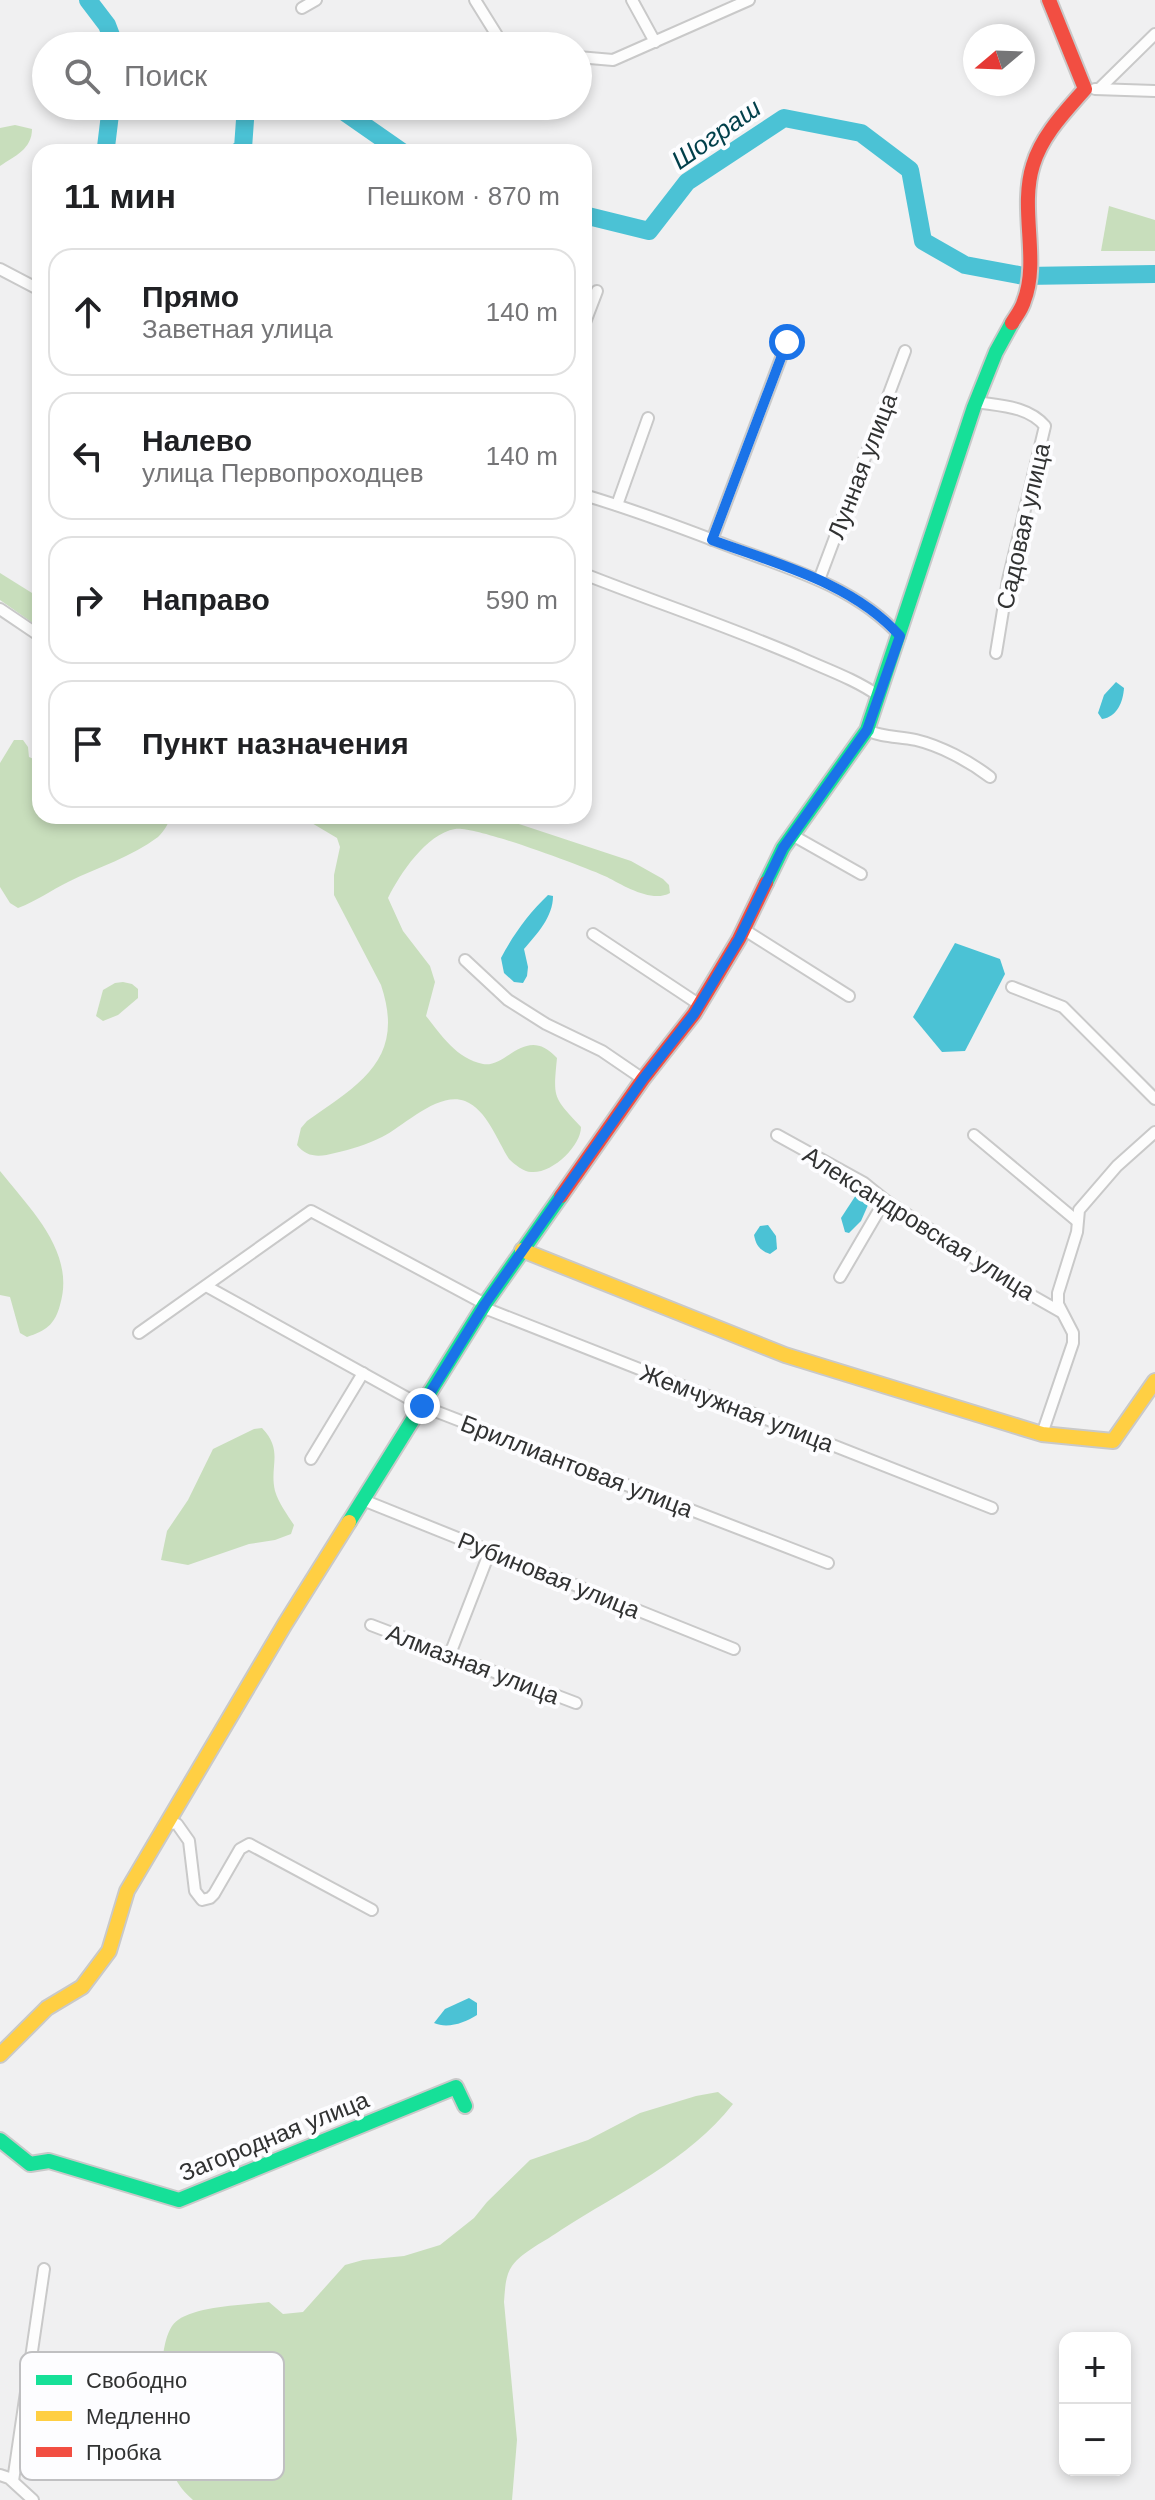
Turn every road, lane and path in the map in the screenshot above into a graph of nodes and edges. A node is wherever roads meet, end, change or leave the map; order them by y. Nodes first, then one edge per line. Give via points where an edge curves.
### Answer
1 (316, 0) edge
2 (475, 0) edge
3 (632, 0) edge
4 (749, 0) edge
5 (1049, 0) edge
6 (302, 8) dead end
7 (495, 32) edge
8 (1155, 34) edge
9 (655, 42) junction
10 (592, 58) edge
11 (1092, 89) junction
12 (1155, 91) edge
13 (0, 269) edge
14 (32, 286) edge
15 (597, 291) dead end
16 (592, 304) edge
17 (787, 342) dead end
18 (905, 351) dead end
19 (976, 402) junction
20 (648, 418) dead end
21 (592, 497) edge
22 (617, 505) junction
23 (712, 540) junction
24 (592, 577) edge
25 (819, 580) junction
26 (0, 609) edge
27 (32, 631) edge
28 (900, 636) junction
29 (996, 653) dead end
30 (879, 696) junction
31 (867, 730) junction
32 (990, 777) dead end
33 (792, 835) junction
34 (861, 874) dead end
35 (743, 929) junction
36 (593, 934) dead end
37 (465, 960) dead end
38 (1012, 987) dead end
39 (849, 996) dead end
40 (700, 1005) junction
41 (643, 1079) junction
42 (1155, 1099) edge
43 (1155, 1132) edge
44 (777, 1135) dead end
45 (974, 1135) dead end
46 (885, 1200) junction
47 (1077, 1221) junction
48 (522, 1250) junction
49 (840, 1277) dead end
50 (206, 1286) junction
51 (483, 1306) junction
52 (1061, 1312) junction
53 (139, 1333) dead end
54 (363, 1373) junction
55 (1155, 1381) edge
56 (422, 1406) junction
57 (1042, 1434) junction
58 (311, 1459) dead end
59 (363, 1500) junction
60 (992, 1508) dead end
61 (490, 1551) junction
62 (828, 1563) dead end
63 (371, 1625) dead end
64 (734, 1649) dead end
65 (450, 1654) junction
66 (576, 1703) dead end
67 (167, 1823) junction
68 (372, 1910) dead end
69 (0, 2055) edge
70 (465, 2106) dead end
71 (0, 2140) edge
72 (44, 2269) dead end
73 (32, 2352) edge
74 (20, 2433) edge
75 (0, 2475) edge
76 (13, 2481) junction
77 (33, 2500) edge

1 - 6 street
2 - 7 street
3 - 9 street
4 - 9 street
5 - 11 street
8 - 11 street
9 - 10 street via 613,60
11 - 12 street
11 - 19 street via 1049,131 1033,165 1025,300
13 - 14 street
15 - 16 street
17 - 23 street
18 - 25 street, Лунная улица
19 - 28 street
19 - 29 street, Садовая улица via 1020,409 1045,426
20 - 22 street
21 - 22 street
22 - 23 street
23 - 25 street
24 - 30 street via 737,630 856,680
25 - 28 street via 878,614
26 - 27 street
28 - 30 street
30 - 31 street
31 - 32 street via 920,741
31 - 33 street
33 - 34 street
33 - 35 street
35 - 39 street
35 - 40 street
36 - 40 street
37 - 41 street via 508,1000
38 - 42 street via 1063,1007
40 - 41 street
41 - 48 street
43 - 47 street via 1093,1192
44 - 46 street, Александровская улица
45 - 47 street
46 - 49 street
46 - 52 street, Александровская улица
47 - 52 street via 1058,1293
48 - 51 street
48 - 57 street via 785,1355
50 - 51 street, Жемчужная улица via 311,1211
50 - 53 street, Жемчужная улица
50 - 54 street, Бриллиантовая улица
51 - 56 street
51 - 60 street, Жемчужная улица
52 - 57 street via 1073,1343
54 - 56 street, Бриллиантовая улица
54 - 58 street
55 - 57 street via 1113,1441
56 - 59 street
56 - 62 street, Бриллиантовая улица
59 - 61 street, Рубиновая улица
59 - 67 street
61 - 64 street, Рубиновая улица
61 - 65 street
63 - 65 street, Алмазная улица
65 - 66 street, Алмазная улица
67 - 68 street via 177,1824 189,1841 195,1891 202,1900 214,1894 240,1849 249,1844
67 - 69 street via 127,1891 109,1951 82,1987 47,2008
70 - 71 street, Загородная улица via 456,2087 179,2200 49,2161 30,2164
72 - 73 street
74 - 76 street
75 - 76 street
76 - 77 street

